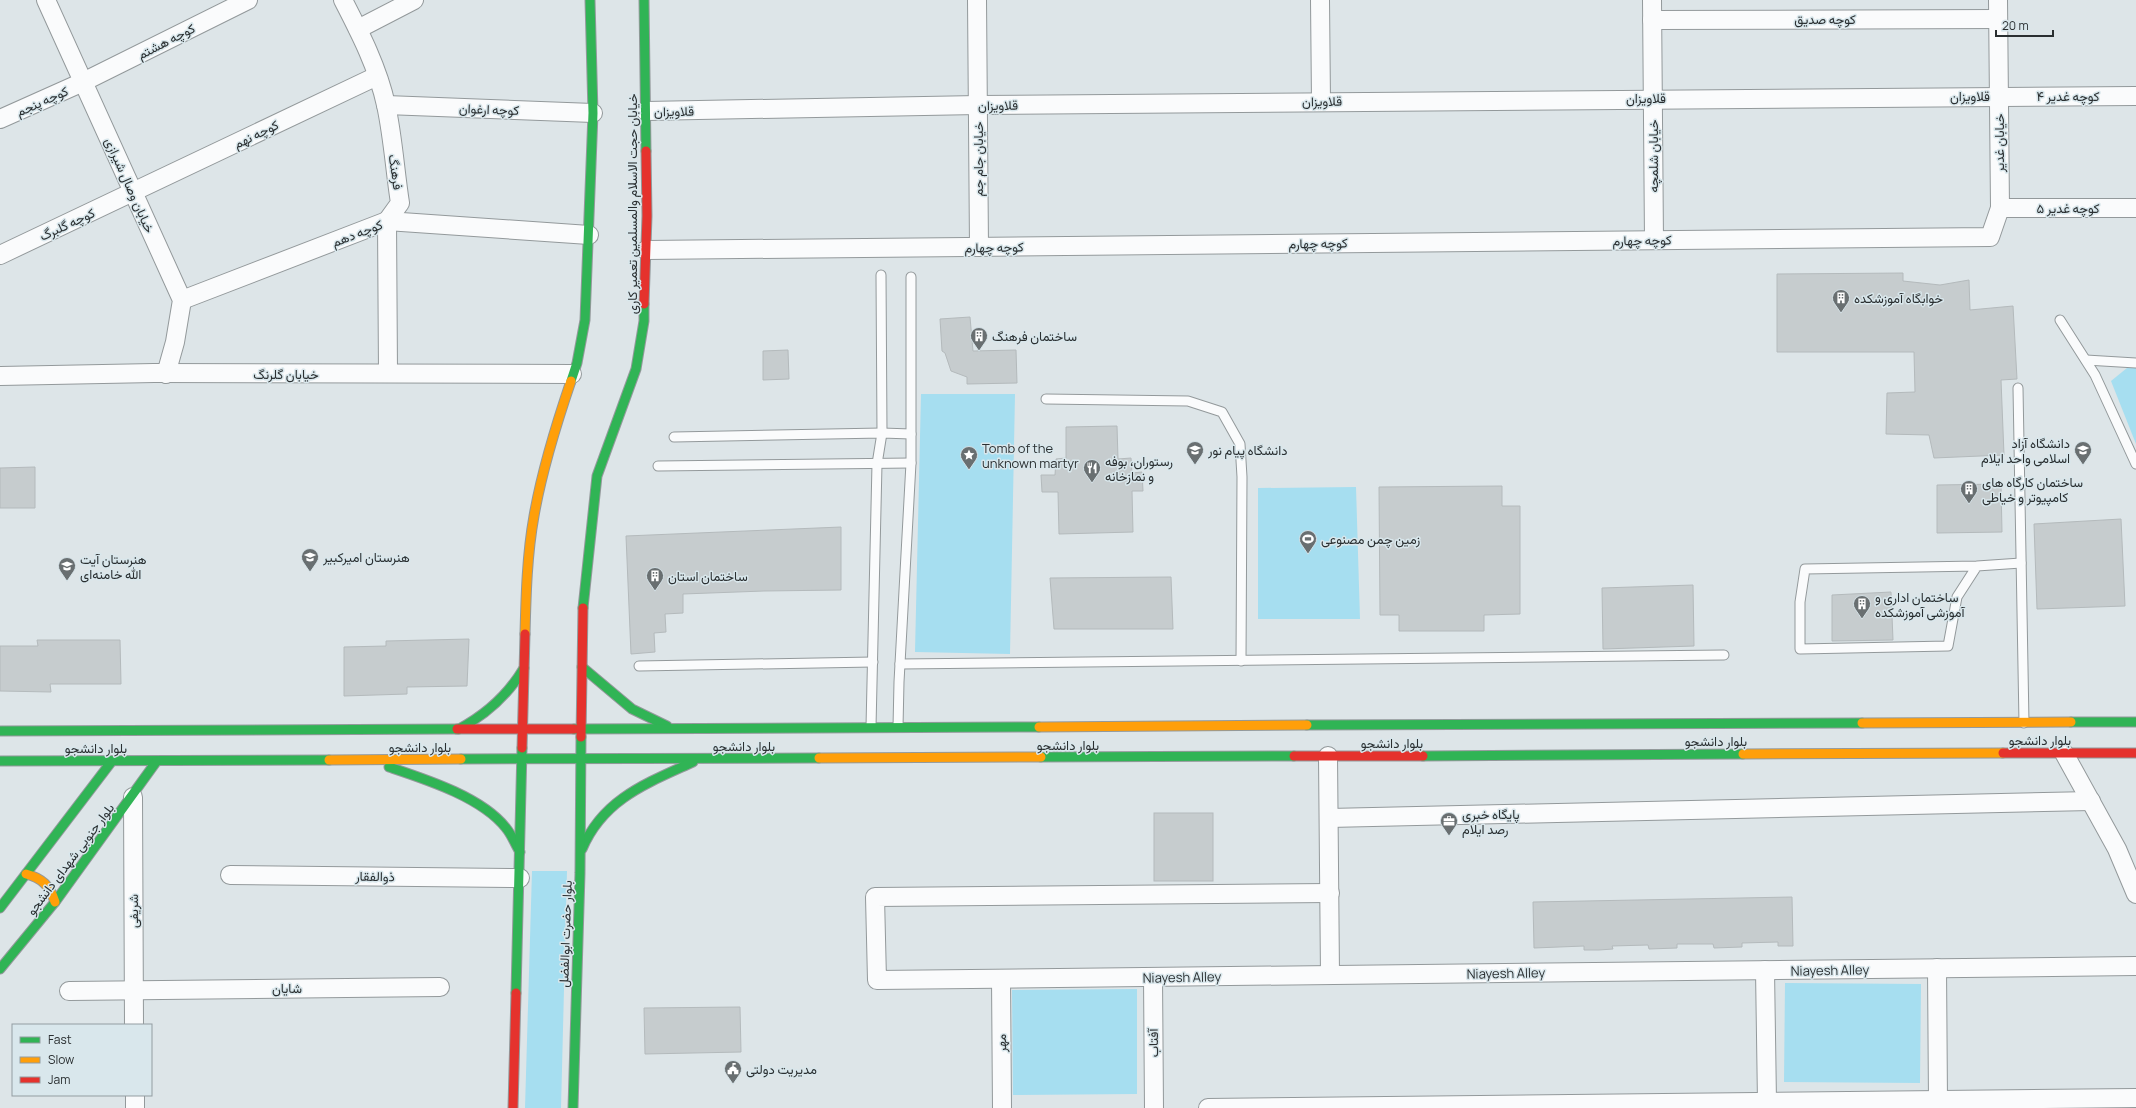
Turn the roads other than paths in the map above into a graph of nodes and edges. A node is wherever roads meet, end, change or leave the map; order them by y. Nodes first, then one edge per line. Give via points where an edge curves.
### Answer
1 (46, 0) edge
2 (248, 0) edge
3 (343, 0) edge
4 (414, 0) edge
5 (590, 0) edge
6 (644, 0) edge
7 (977, 0) edge
8 (1320, 0) edge
9 (1652, 0) edge
10 (1998, 0) edge
11 (1998, 19) junction
12 (1652, 20) junction
13 (358, 29) junction
14 (377, 76) junction
15 (83, 82) junction
16 (1999, 96) junction
17 (2136, 96) edge
18 (1653, 98) junction
19 (1321, 101) junction
20 (386, 105) junction
21 (978, 105) junction
22 (646, 111) junction
23 (593, 113) junction
24 (0, 119) edge
25 (134, 193) junction
26 (2000, 208) junction
27 (2136, 208) edge
28 (387, 221) junction
29 (589, 235) junction
30 (1990, 237) joint
31 (1654, 240) junction
32 (979, 247) junction
33 (646, 250) junction
34 (0, 255) edge
35 (881, 275) dead end
36 (911, 277) dead end
37 (182, 300) junction
38 (2060, 320) dead end
39 (2086, 360) junction
40 (2136, 363) edge
41 (388, 373) junction
42 (166, 374) junction
43 (572, 374) junction
44 (0, 376) edge
45 (2018, 388) dead end
46 (1046, 399) dead end
47 (882, 433) junction
48 (911, 434) junction
49 (674, 437) dead end
50 (911, 463) junction
51 (877, 464) junction
52 (2136, 464) edge
53 (658, 466) dead end
54 (2021, 563) junction
55 (1977, 566) junction
56 (1724, 655) dead end
57 (1241, 660) junction
58 (873, 662) junction
59 (900, 664) junction
60 (639, 666) dead end
61 (582, 667) junction
62 (524, 668) junction
63 (2136, 722) edge
64 (2024, 723) junction
65 (871, 727) junction
66 (898, 727) junction
67 (523, 728) junction
68 (582, 728) junction
69 (672, 728) junction
70 (459, 729) junction
71 (0, 731) edge
72 (2064, 753) junction
73 (2136, 753) edge
74 (1328, 756) junction
75 (699, 759) junction
76 (368, 760) junction
77 (522, 760) junction
78 (581, 760) junction
79 (0, 761) edge
80 (112, 761) junction
81 (156, 762) junction
82 (133, 797) junction
83 (2091, 801) junction
84 (1329, 818) junction
85 (520, 853) junction
86 (580, 854) junction
87 (26, 874) junction
88 (230, 875) dead end
89 (520, 878) junction
90 (1330, 893) junction
91 (2136, 894) edge
92 (56, 902) junction
93 (0, 908) edge
94 (2136, 966) edge
95 (1937, 968) junction
96 (0, 970) edge
97 (1765, 970) junction
98 (1330, 975) junction
99 (1153, 977) junction
100 (1001, 979) junction
101 (440, 987) dead end
102 (134, 989) junction
103 (69, 991) dead end
104 (134, 1024) edge
105 (135, 1096) edge
106 (2136, 1098) edge
107 (1938, 1100) junction
108 (1767, 1102) junction
109 (1858, 1105) edge
110 (1323, 1107) edge
111 (135, 1108) edge
112 (513, 1108) edge
113 (573, 1108) edge
114 (1002, 1108) edge
115 (1154, 1108) edge
116 (1208, 1108) edge

1 - 15 street, خیابان وصال شیرازی
2 - 15 street, کوچه هشتم
3 - 13 street, فرهنگ
4 - 13 street
5 - 23 main road
6 - 22 main road, خیابان حجت الاسلام والمسلمین تعمیر کاری
7 - 21 street, خیابان جام جم
8 - 19 street
9 - 12 street, خیابان شلمچه
10 - 11 street, خیابان غدیر
11 - 12 street, کوچه صدیق
11 - 16 street, خیابان غدیر
12 - 18 street, خیابان شلمچه
13 - 14 street, فرهنگ
14 - 20 street, فرهنگ
14 - 25 street, کوچه نهم
15 - 24 street, کوچه پنجم
15 - 25 street, خیابان وصال شیرازی
16 - 17 street, کوچه غدیر ۴
16 - 18 street, قلاویزان
16 - 26 street, خیابان غدیر
18 - 19 street, قلاویزان
18 - 31 street, خیابان شلمچه
19 - 21 street, قلاویزان
20 - 23 street, کوچه ارغوان
20 - 28 street, فرهنگ via 400,203
21 - 22 street, قلاویزان
21 - 32 street, خیابان جام جم
22 - 33 main road, خیابان حجت الاسلام والمسلمین تعمیر کاری
23 - 29 main road
25 - 34 street, کوچه گلبرگ
25 - 37 street, خیابان وصال شیرازی
26 - 27 street, کوچه غدیر ۵
26 - 30 street, خیابان غدیر
28 - 29 street, کوچه دهم
28 - 37 street, کوچه دهم
28 - 41 street
29 - 43 main road via 585,320 577,364
30 - 31 street, کوچه چهارم
31 - 32 street, کوچه چهارم
32 - 33 street, کوچه چهارم
33 - 61 main road, خیابان حجت الاسلام والمسلمین تعمیر کاری via 644,321 636,369 597,476 583,596
35 - 47 lane
36 - 48 lane
37 - 42 street
38 - 39 lane
39 - 40 lane
39 - 52 lane
41 - 42 street, خیابان گلرنگ
41 - 43 street, خیابان گلرنگ
42 - 44 street, خیابان گلرنگ
43 - 62 main road via 555,427 534,517 526,594
45 - 54 lane
46 - 57 lane via 1188,401 1222,412 1240,444
47 - 48 lane
47 - 49 lane
47 - 51 lane
48 - 50 lane
50 - 51 lane
50 - 59 lane
51 - 53 lane
51 - 58 lane
54 - 55 lane
54 - 64 lane
55 - 55 lane via 1957,597 1948,646 1800,649 1800,602 1805,569
56 - 57 lane
57 - 59 lane
58 - 60 lane
58 - 65 lane
59 - 66 lane
61 - 68 main road, خیابان حجت الاسلام والمسلمین تعمیر کاری
61 - 69 main road via 629,706 644,716
62 - 67 main road
62 - 70 main road via 510,690 494,706
63 - 64 main road, بلوار دانشجو
64 - 66 main road, بلوار دانشجو
65 - 66 main road, بلوار دانشجو
65 - 69 main road, بلوار دانشجو
67 - 68 main road, بلوار دانشجو
67 - 70 main road, بلوار دانشجو
67 - 77 main road
68 - 69 main road, بلوار دانشجو
68 - 78 main road, خیابان حجت الاسلام والمسلمین تعمیر کاری
70 - 71 main road, بلوار دانشجو
72 - 73 main road, بلوار دانشجو
72 - 74 main road, بلوار دانشجو
72 - 83 street
74 - 75 main road, بلوار دانشجو
74 - 84 street
75 - 78 main road, بلوار دانشجو
75 - 86 main road via 645,785 611,806 592,827
76 - 77 main road, بلوار دانشجو
76 - 81 main road, بلوار دانشجو
76 - 85 main road via 414,775 468,800 505,826
77 - 78 main road, بلوار دانشجو
77 - 85 main road
78 - 86 main road, بلوار حضرت ابوالفضل
79 - 80 main road, بلوار دانشجو
80 - 81 main road, بلوار دانشجو
80 - 87 main road, بلوار جنوبی شهدای دانشجو
81 - 82 main road, بلوار جنوبی شهدای دانشجو
82 - 92 main road, بلوار جنوبی شهدای دانشجو
82 - 102 street, شریفی
83 - 84 street
83 - 91 street via 2117,849
84 - 90 street
85 - 89 main road
86 - 113 main road, بلوار حضرت ابوالفضل
87 - 92 main road via 46,882 53,891
87 - 93 main road, بلوار جنوبی شهدای دانشجو
88 - 89 street, ذوالفقار
89 - 112 main road
90 - 98 street
90 - 100 street, Niayesh Alley via 875,897 877,980
92 - 96 main road, بلوار جنوبی شهدای دانشجو
94 - 95 street, Niayesh Alley
95 - 97 street, Niayesh Alley
95 - 107 street
97 - 98 street, Niayesh Alley
97 - 108 street
98 - 99 street, Niayesh Alley
99 - 100 street, Niayesh Alley
99 - 115 street, آفتاب
100 - 114 street, مهر
101 - 102 street, شایان
102 - 103 street, شایان
102 - 104 street, شریفی
105 - 111 street
106 - 107 street
107 - 109 street
108 - 109 street
108 - 110 street
110 - 116 street

